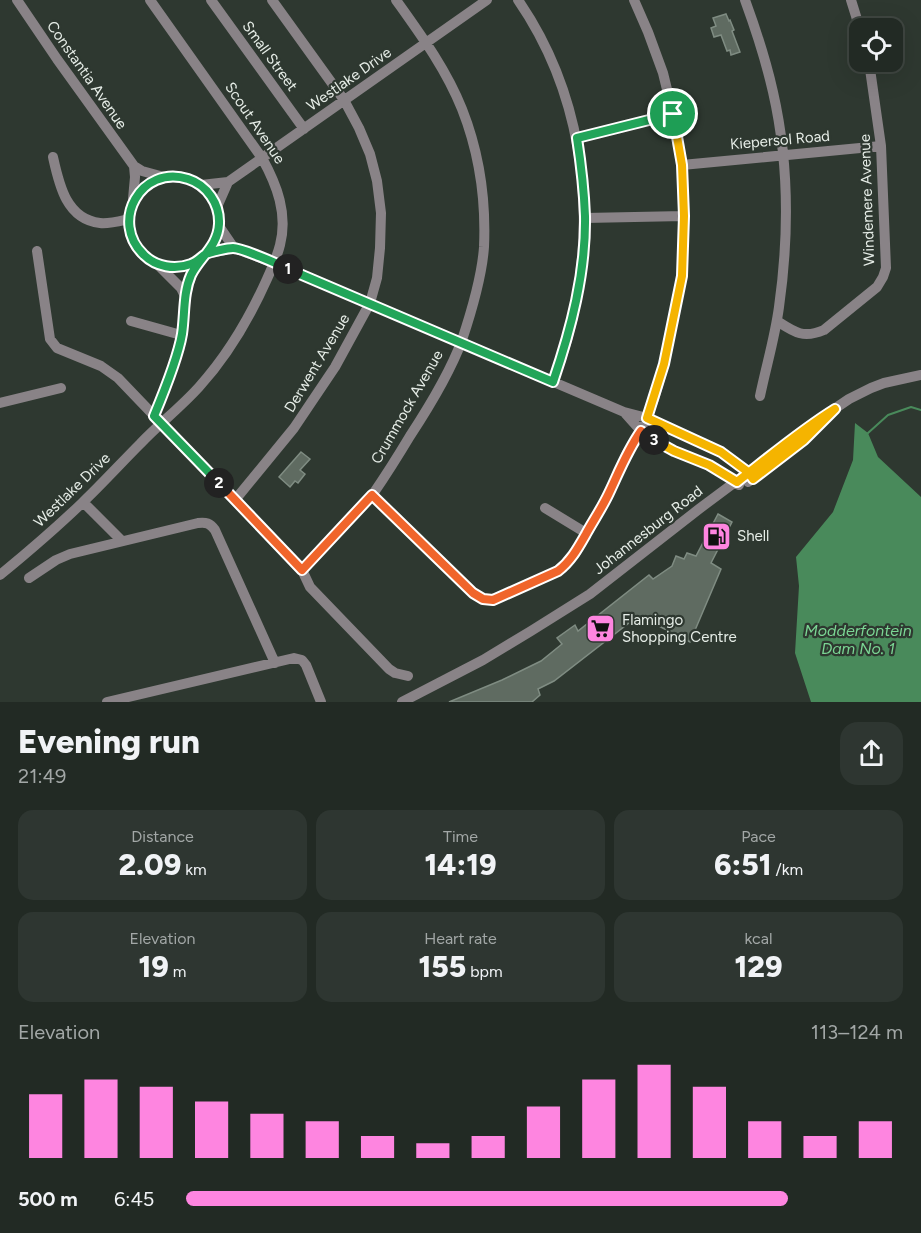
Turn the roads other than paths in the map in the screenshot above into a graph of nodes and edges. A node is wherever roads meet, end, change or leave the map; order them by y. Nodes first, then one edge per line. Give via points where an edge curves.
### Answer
1 (17, 0) edge
2 (150, 0) edge
3 (211, 0) edge
4 (272, 0) edge
5 (396, 0) edge
6 (487, 0) edge
7 (518, 0) edge
8 (634, 0) edge
9 (745, 0) edge
10 (851, 0) edge
11 (857, 18) edge
12 (426, 43) junction
13 (870, 72) edge
14 (344, 100) junction
15 (673, 114) junction
16 (304, 129) junction
17 (577, 138) junction
18 (881, 146) junction
19 (783, 155) junction
20 (53, 157) dead end
21 (262, 158) junction
22 (682, 165) junction
23 (134, 166) junction
24 (164, 177) junction
25 (228, 182) junction
26 (201, 185) junction
27 (132, 205) junction
28 (217, 207) junction
29 (684, 216) junction
30 (585, 218) junction
31 (129, 219) junction
32 (219, 226) junction
33 (234, 248) junction
34 (37, 251) dead end
35 (204, 256) junction
36 (274, 262) junction
37 (158, 264) junction
38 (185, 296) junction
39 (370, 303) junction
40 (131, 321) dead end
41 (777, 321) junction
42 (181, 335) junction
43 (461, 343) junction
44 (921, 375) edge
45 (553, 382) junction
46 (61, 388) dead end
47 (760, 396) dead end
48 (0, 403) edge
49 (624, 412) junction
50 (647, 418) junction
51 (158, 419) junction
52 (641, 431) junction
53 (706, 446) junction
54 (700, 462) junction
55 (751, 476) junction
56 (739, 484) junction
57 (372, 495) junction
58 (235, 500) junction
59 (83, 502) junction
60 (545, 508) dead end
61 (586, 533) junction
62 (123, 542) junction
63 (302, 570) junction
64 (0, 575) edge
65 (29, 578) dead end
66 (275, 663) junction
67 (408, 676) dead end
68 (417, 700) edge
69 (107, 702) edge
70 (321, 702) edge
71 (402, 702) edge

1 - 23 street, Constantia Avenue
2 - 21 street, Scout Avenue
3 - 16 street, Small Street
4 - 14 street, Derwent Avenue
5 - 12 street, Crummock Avenue
6 - 12 street, Westlake Drive
7 - 17 street via 550,57
8 - 15 street via 663,73
9 - 19 street via 774,94
10 - 11 street
12 - 14 street, Westlake Drive
12 - 43 street, Crummock Avenue via 462,109 480,171 483,249
13 - 18 street, Windemere Avenue
14 - 16 street, Westlake Drive
14 - 39 street, Derwent Avenue via 370,154 377,181 380,248
15 - 17 street
15 - 22 street
16 - 21 street, Westlake Drive
17 - 30 street
18 - 19 street, Kiepersol Road
18 - 41 street, Windemere Avenue via 886,268 883,278 877,287 815,334 796,332
19 - 22 street, Kiepersol Road
19 - 41 street via 785,252
20 - 31 street via 67,202 82,217 99,223
21 - 25 street, Westlake Drive
21 - 36 street, Scout Avenue via 281,204 283,223
22 - 29 street
23 - 24 street
23 - 27 street
24 - 26 street via 177,176
24 - 27 street via 139,192
25 - 26 street, Westlake Drive
25 - 28 street
26 - 28 street
27 - 31 street
28 - 32 street
29 - 30 street
29 - 50 street via 682,276 664,364
30 - 45 street via 575,309
31 - 37 street via 136,246
32 - 33 street
32 - 35 street via 215,241
33 - 35 street
33 - 36 street
34 - 51 street via 53,344 109,370
35 - 37 street via 180,267
35 - 38 street, Westlake Drive
36 - 39 street
36 - 51 street, Scout Avenue via 246,320 218,363 198,388
37 - 38 street
38 - 42 street, Westlake Drive
39 - 43 street
39 - 58 street, Derwent Avenue via 314,401
40 - 42 street
41 - 47 street
42 - 51 street, Westlake Drive
43 - 45 street
43 - 57 street, Crummock Avenue via 434,397
44 - 55 street, Johannesburg Road via 897,379 849,399 804,440
45 - 49 street
46 - 48 street
49 - 50 street
49 - 52 street
50 - 52 street
50 - 53 street
51 - 58 street
51 - 59 street, Westlake Drive
52 - 54 street
52 - 61 street
53 - 54 street
53 - 55 street via 721,452
54 - 56 street
55 - 56 street, Johannesburg Road
56 - 68 street, Johannesburg Road via 590,594
57 - 61 street via 483,599 499,598 558,571 575,555
57 - 63 street, Crummock Avenue
58 - 63 street
59 - 62 street
59 - 64 street, Westlake Drive
60 - 61 street
62 - 65 street via 70,554
62 - 66 street via 198,523 211,525
63 - 67 street via 310,586 389,669
66 - 69 street
66 - 70 street via 302,660
68 - 71 street, Johannesburg Road

